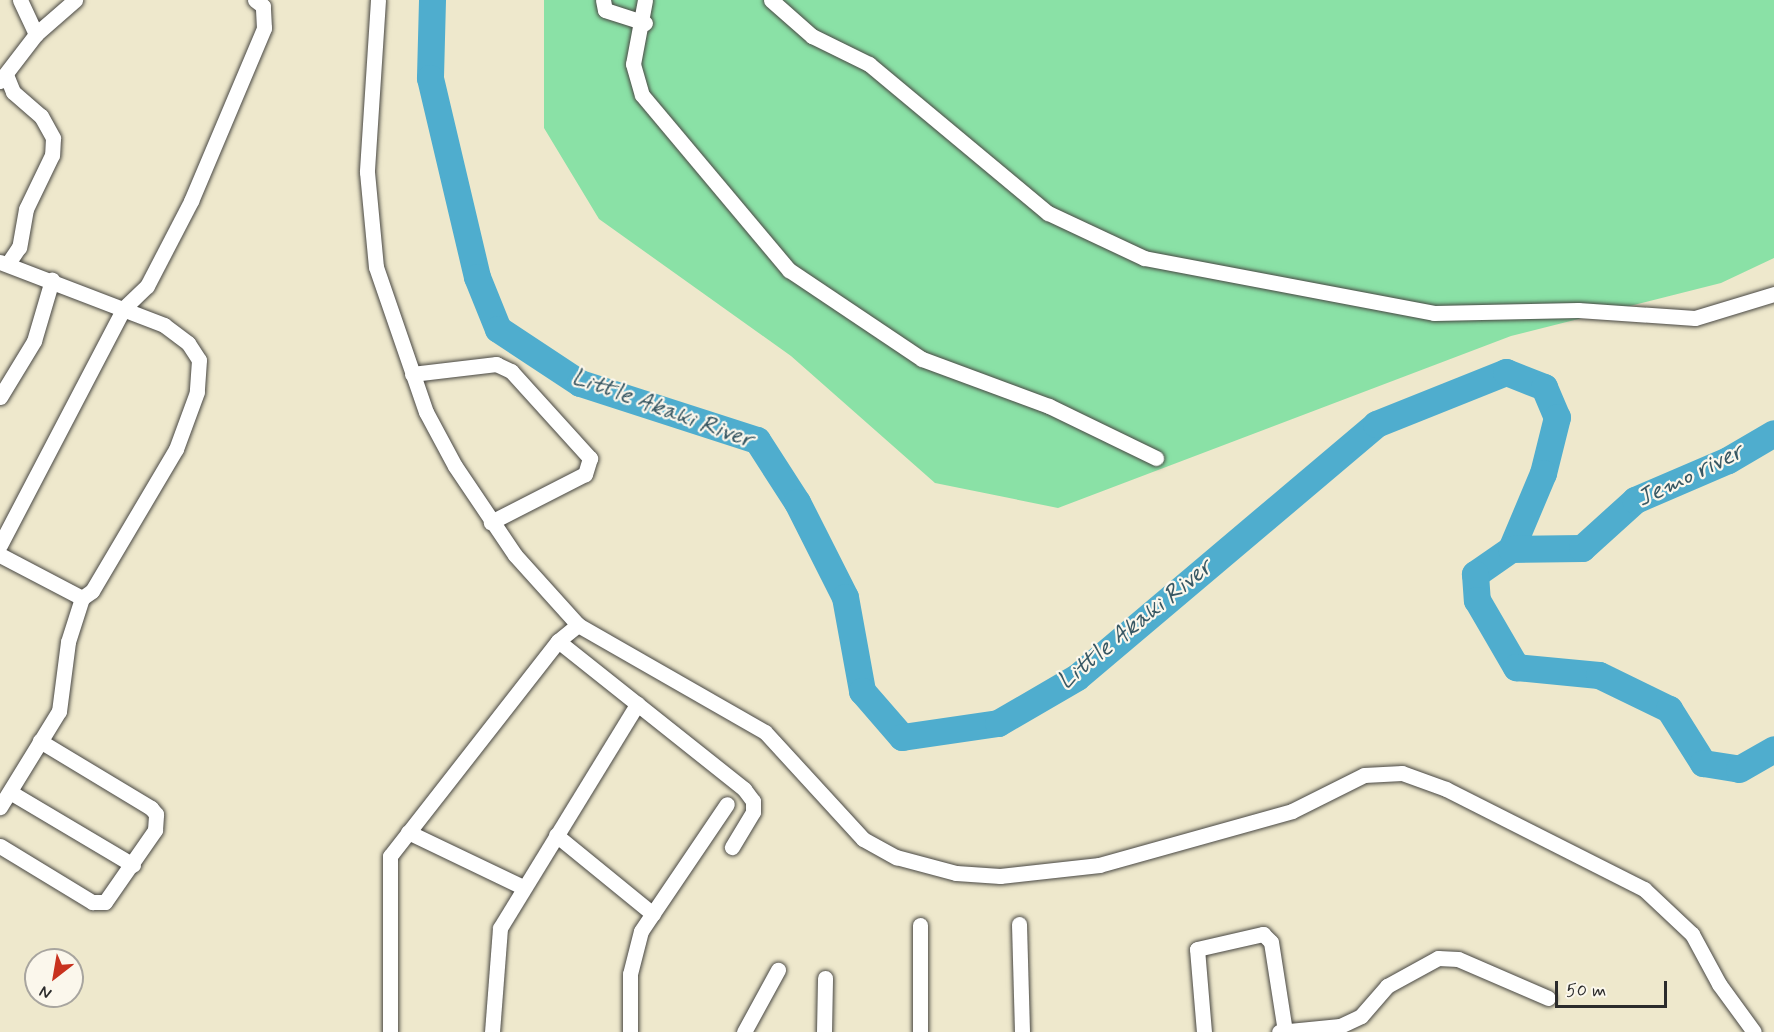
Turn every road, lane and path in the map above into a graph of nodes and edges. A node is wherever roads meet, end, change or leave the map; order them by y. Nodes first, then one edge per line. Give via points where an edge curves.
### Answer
1 (20, 0) edge
2 (75, 0) edge
3 (255, 0) edge
4 (378, 0) edge
5 (603, 0) edge
6 (645, 0) edge
7 (771, 0) edge
8 (645, 22) junction
9 (36, 34) junction
10 (3, 79) edge
11 (5, 262) edge
12 (52, 280) junction
13 (1774, 294) edge
14 (124, 308) junction
15 (412, 374) junction
16 (0, 398) edge
17 (1156, 458) dead end
18 (491, 522) junction
19 (0, 545) edge
20 (0, 555) edge
21 (82, 598) junction
22 (578, 624) junction
23 (558, 641) junction
24 (637, 704) junction
25 (40, 741) junction
26 (9, 792) junction
27 (727, 804) dead end
28 (0, 807) edge
29 (408, 832) junction
30 (556, 835) junction
31 (0, 846) edge
32 (732, 847) dead end
33 (133, 865) junction
34 (523, 887) junction
35 (653, 914) junction
36 (1019, 924) dead end
37 (920, 925) dead end
38 (778, 970) dead end
39 (825, 978) dead end
40 (1548, 998) dead end
41 (1285, 1031) edge
42 (390, 1032) edge
43 (492, 1032) edge
44 (630, 1032) edge
45 (744, 1032) edge
46 (824, 1032) edge
47 (920, 1032) edge
48 (1022, 1032) edge
49 (1204, 1032) edge
50 (1279, 1032) edge
51 (1754, 1032) edge

1 - 9 street
2 - 9 street
3 - 14 street via 263,6 264,28 209,160 154,273
4 - 15 street via 367,172 370,232 376,267
5 - 8 street via 605,10
6 - 8 street
7 - 13 street via 812,36 868,64 1048,213 1144,258 1434,313 1578,310 1695,318
8 - 17 street via 633,64 642,95 804,283 922,359 1049,406
9 - 10 street
10 - 11 street via 41,116 53,138 52,155 26,209 19,247
11 - 12 street
12 - 14 street
12 - 16 street via 34,340
14 - 19 street
14 - 21 street via 188,343 199,360 197,392 176,449 93,591
15 - 18 street via 454,466
15 - 18 street via 496,364 511,371 590,458 585,474
18 - 22 street
20 - 21 street
21 - 25 street via 68,642 66,686
22 - 23 street
22 - 51 street via 765,732 863,839 896,857 956,873 1000,876 1099,865 1292,811 1364,775 1402,773 1424,779 1644,889 1692,934 1719,984
23 - 24 street
23 - 29 street
24 - 30 street
24 - 32 street via 753,801 753,812
25 - 26 street
25 - 33 street via 156,814 155,830
26 - 28 street
26 - 33 street
27 - 35 street
29 - 34 street
29 - 42 street via 390,856 388,874
30 - 34 street
30 - 35 street
31 - 33 street via 92,902 113,897
34 - 43 street via 500,928
35 - 44 street via 633,950
36 - 48 street
37 - 47 street
38 - 45 street
39 - 46 street
40 - 41 street via 1458,959 1438,958 1387,986 1350,1021
41 - 49 street via 1271,942 1263,934 1197,949
41 - 50 street

